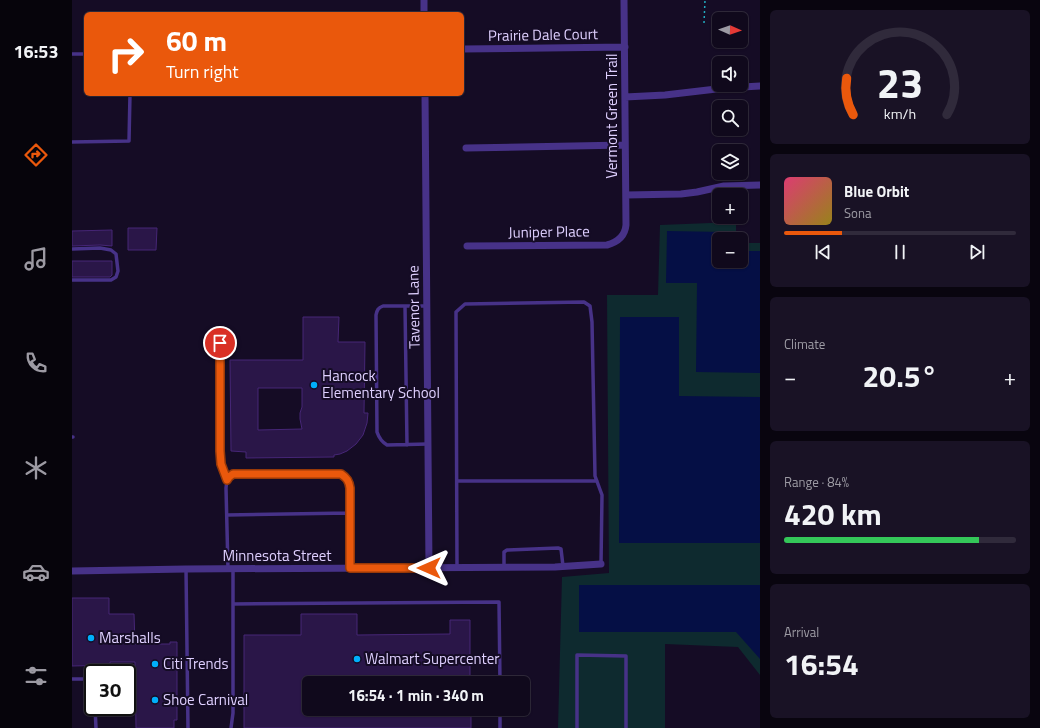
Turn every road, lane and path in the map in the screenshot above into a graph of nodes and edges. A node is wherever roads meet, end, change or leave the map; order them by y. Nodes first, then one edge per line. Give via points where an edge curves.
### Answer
1 (424, 0) edge
2 (624, 0) edge
3 (705, 0) edge
4 (424, 12) edge
5 (704, 22) dead end
6 (624, 47) junction
7 (464, 49) edge
8 (72, 54) edge
9 (84, 54) edge
10 (760, 86) edge
11 (130, 96) edge
12 (425, 96) edge
13 (625, 97) junction
14 (72, 142) edge
15 (625, 146) junction
16 (466, 148) dead end
17 (760, 185) edge
18 (626, 195) junction
19 (625, 231) joint
20 (467, 246) dead end
21 (72, 249) edge
22 (72, 280) edge
23 (405, 306) junction
24 (427, 306) junction
25 (220, 343) dead end
26 (428, 444) junction
27 (406, 445) junction
28 (227, 480) junction
29 (457, 481) junction
30 (597, 481) junction
31 (350, 513) junction
32 (227, 515) junction
33 (601, 564) joint
34 (563, 566) junction
35 (457, 567) junction
36 (504, 567) junction
37 (350, 568) junction
38 (429, 568) junction
39 (186, 569) junction
40 (230, 569) junction
41 (72, 572) edge
42 (234, 604) junction
43 (500, 676) edge
44 (72, 679) edge
45 (84, 679) edge
46 (95, 716) edge
47 (500, 716) edge
48 (96, 728) edge
49 (188, 728) edge
50 (232, 728) edge
51 (500, 728) edge
52 (577, 728) edge
53 (626, 728) edge

1 - 4 street
2 - 6 street, Vermont Green Trail
3 - 5 path
6 - 7 street, Prairie Dale Court
6 - 13 street, Vermont Green Trail
8 - 9 lane
10 - 13 street via 665,96
11 - 14 lane via 129,142
12 - 24 street, Tavenor Lane
13 - 15 street, Vermont Green Trail
15 - 16 street
15 - 18 street, Vermont Green Trail
17 - 18 street via 724,186 681,194
18 - 19 street, Vermont Green Trail
19 - 20 street, Juniper Place via 620,238 607,245
21 - 22 lane via 110,250 116,254 118,271 116,277 111,280
23 - 24 lane
23 - 27 lane
23 - 27 lane via 379,307 376,315 377,432 387,445
24 - 26 street, Tavenor Lane
25 - 28 lane via 221,458
26 - 27 lane
26 - 38 street, Tavenor Lane
28 - 31 lane via 233,474 341,474 349,482
28 - 32 lane
29 - 30 lane
29 - 30 lane via 456,312 465,304 584,302 590,306 592,322
29 - 35 lane
30 - 33 lane via 602,495
31 - 32 lane
31 - 37 lane
32 - 40 lane
33 - 34 street, Minnesota Street
34 - 36 street, Minnesota Street
34 - 36 lane via 561,549 558,548 507,550 504,552
35 - 36 street, Minnesota Street
35 - 38 street, Minnesota Street
37 - 38 street, Minnesota Street
37 - 40 street, Minnesota Street
39 - 40 street, Minnesota Street
39 - 41 street, Minnesota Street
39 - 49 lane
40 - 42 lane
42 - 43 lane via 499,602
42 - 50 lane
44 - 45 lane
46 - 48 lane
47 - 51 lane
52 - 53 lane via 577,655 626,656

